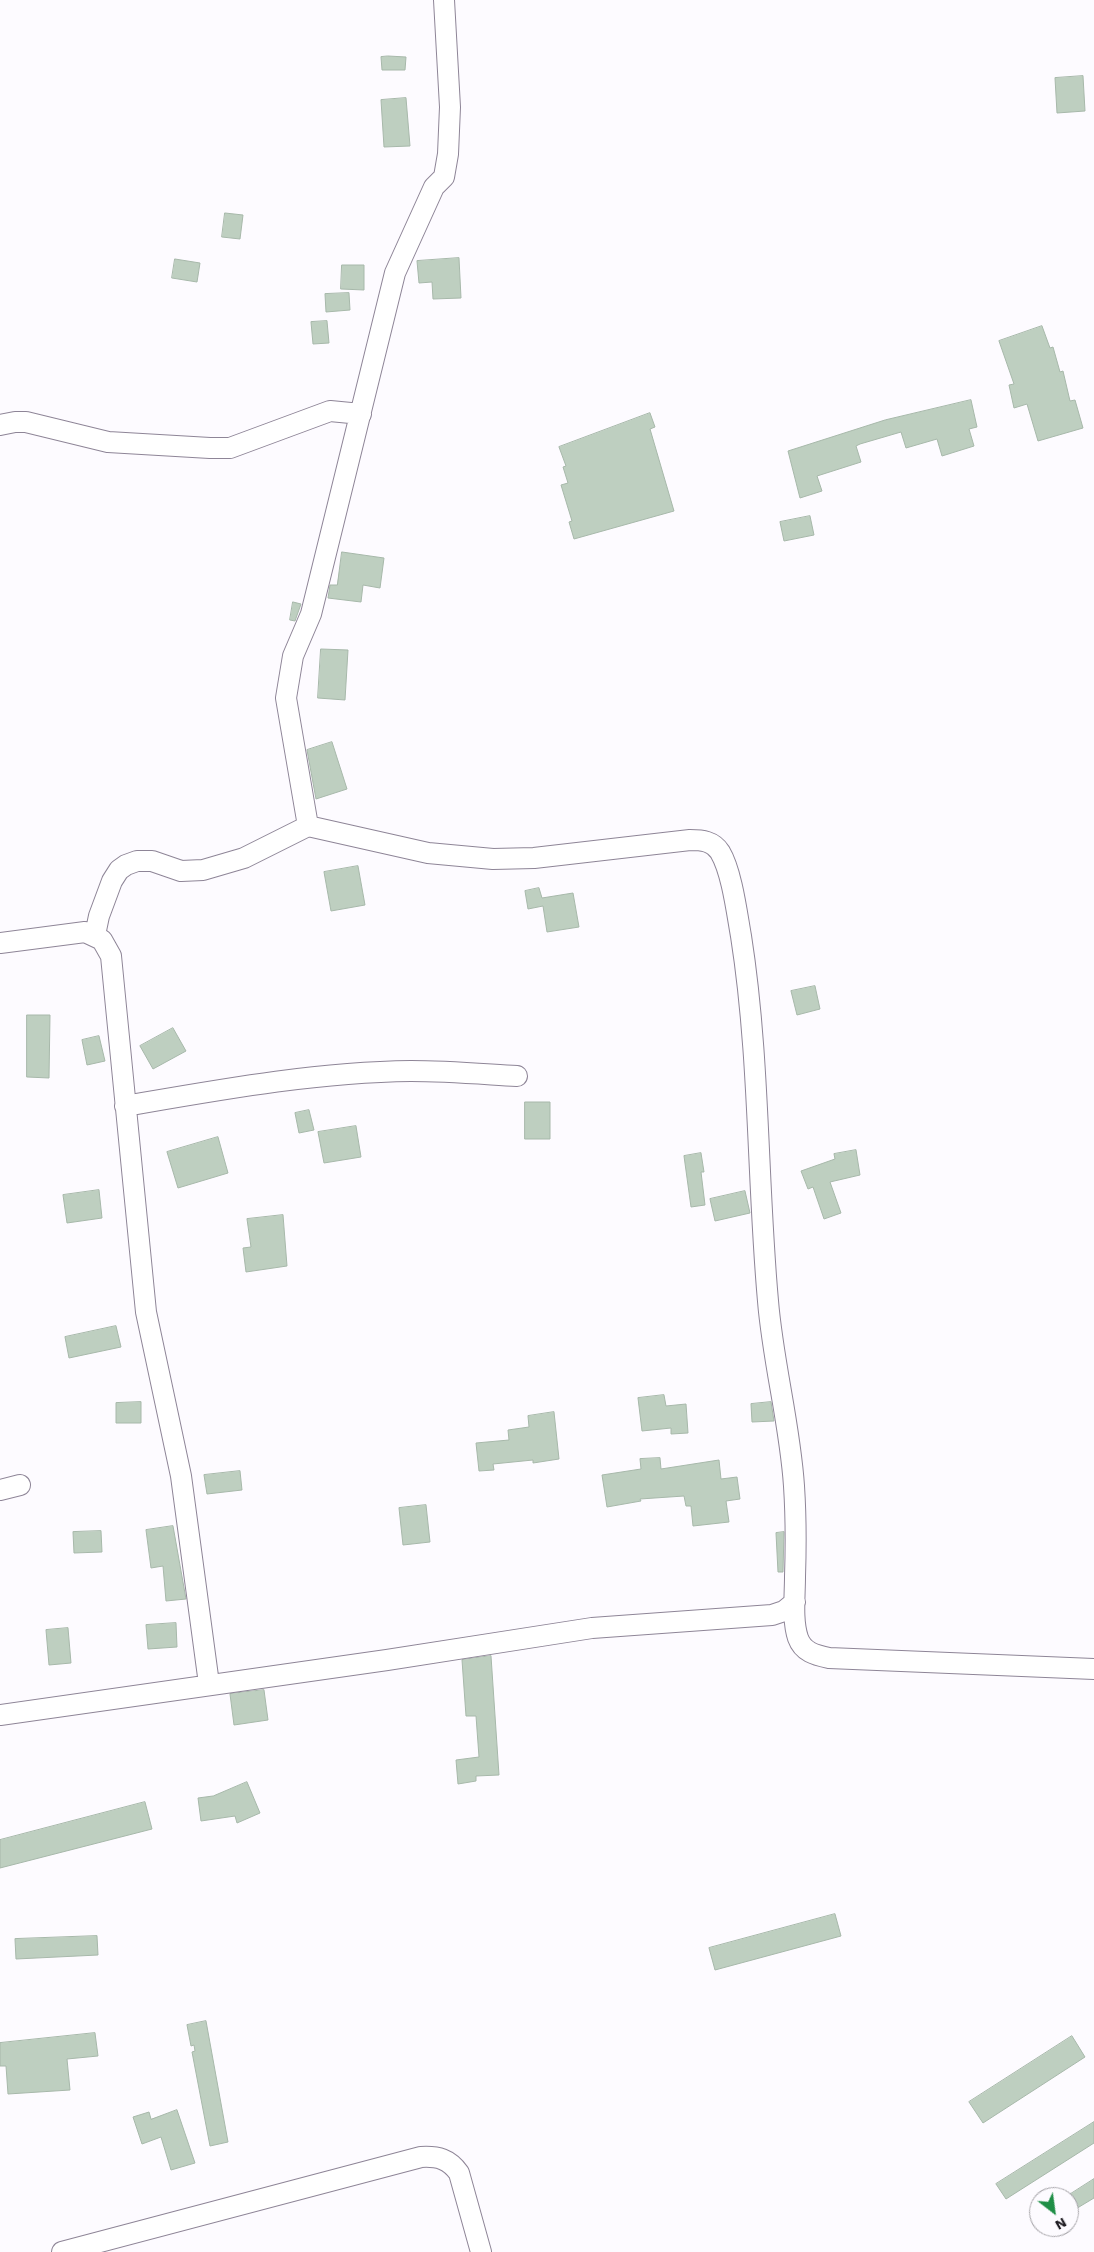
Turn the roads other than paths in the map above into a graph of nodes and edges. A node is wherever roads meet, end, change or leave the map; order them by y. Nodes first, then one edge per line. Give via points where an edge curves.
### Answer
1 (444, 0) edge
2 (360, 414) junction
3 (0, 425) edge
4 (308, 826) junction
5 (95, 935) junction
6 (0, 943) edge
7 (517, 1076) dead end
8 (125, 1106) junction
9 (20, 1486) dead end
10 (0, 1490) edge
11 (795, 1602) junction
12 (1094, 1669) edge
13 (209, 1684) junction
14 (0, 1715) edge
15 (62, 2252) edge
16 (481, 2252) edge

1 - 2 street via 450,108 444,177 434,188 396,273
2 - 3 street via 330,411 230,448 108,442 26,422
2 - 4 street via 311,614 289,672 286,698
4 - 5 street via 244,858 203,870 181,871 152,861 126,865 112,881
4 - 11 street via 465,858 534,858 690,840 702,840 720,852 737,914 746,967 768,1303 794,1484
5 - 6 street via 84,932
5 - 8 street via 102,940 111,956
7 - 8 street via 410,1072 320,1077 235,1086
8 - 13 street via 146,1312 181,1476
9 - 10 street
11 - 12 street via 798,1637 803,1648 815,1655
11 - 13 street via 772,1615 592,1628
13 - 14 street
15 - 16 street via 431,2156 443,2158 459,2174

